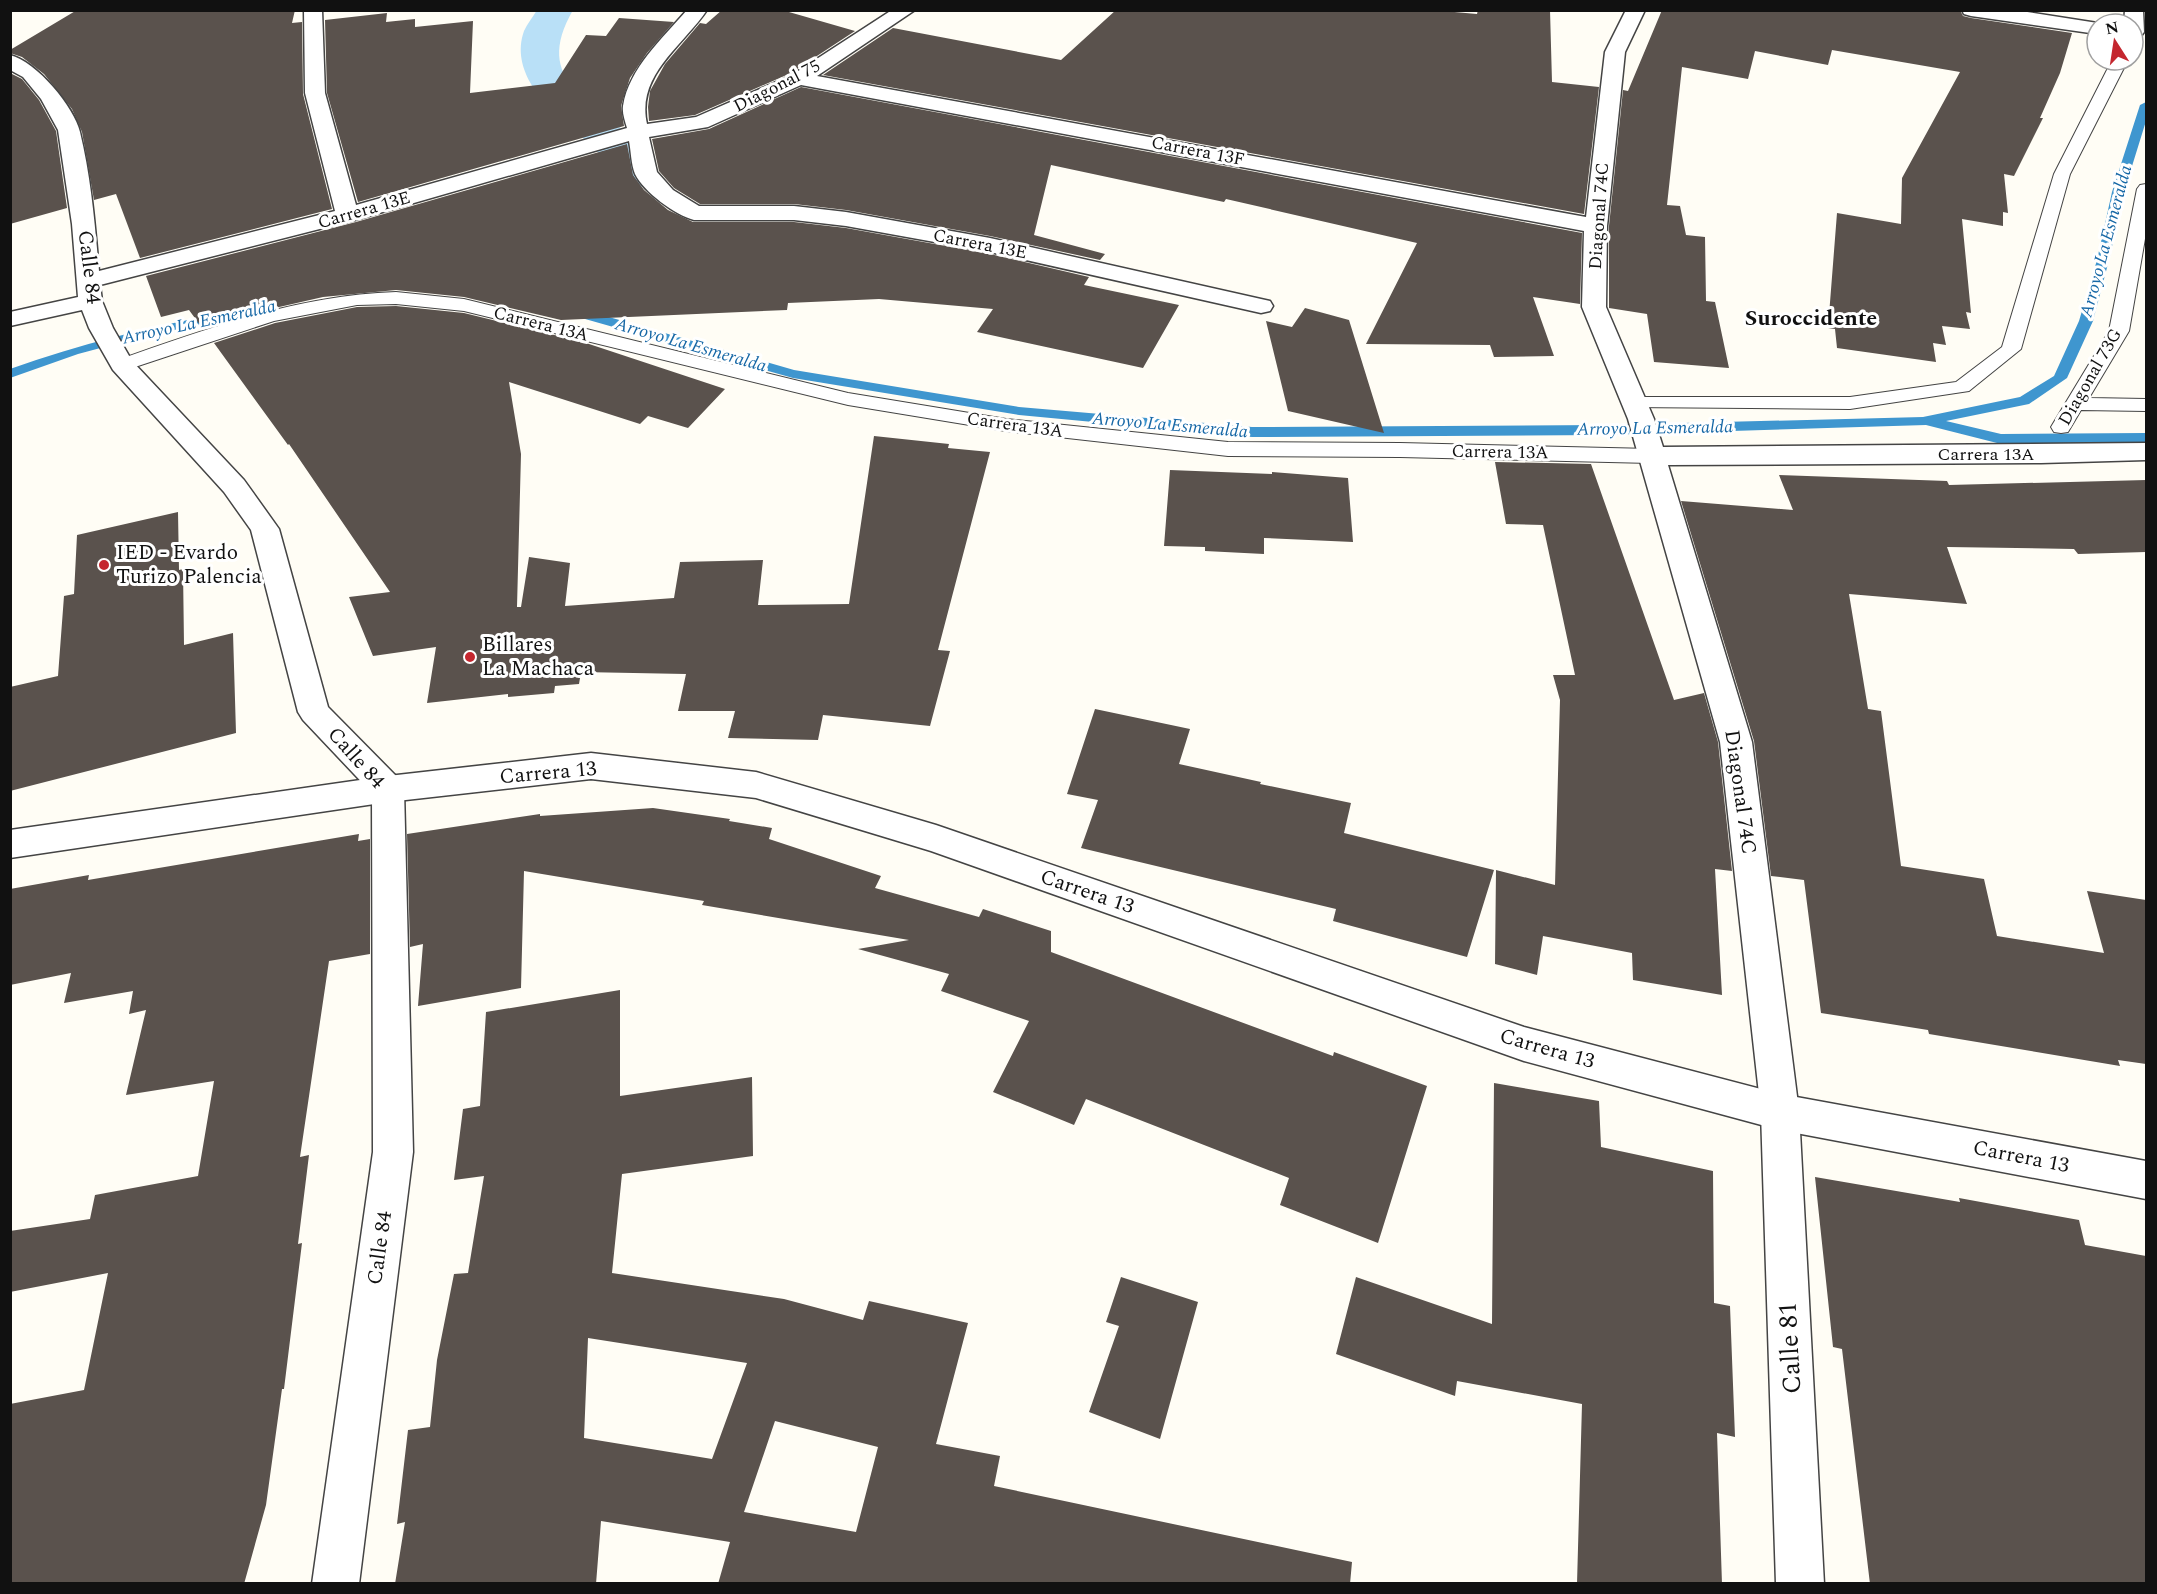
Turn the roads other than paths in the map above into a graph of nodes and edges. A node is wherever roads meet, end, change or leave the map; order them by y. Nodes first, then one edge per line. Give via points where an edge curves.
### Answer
1 (313, 10) edge
2 (698, 10) edge
3 (906, 10) edge
4 (1636, 10) edge
5 (1971, 10) edge
6 (2020, 14) edge
7 (2085, 25) edge
8 (10, 61) edge
9 (2114, 72) edge
10 (799, 79) junction
11 (631, 134) junction
12 (2146, 189) edge
13 (346, 216) junction
14 (1596, 226) junction
15 (89, 291) junction
16 (1261, 306) dead end
17 (10, 319) edge
18 (113, 349) junction
19 (2075, 404) junction
20 (2146, 405) edge
21 (1644, 431) junction
22 (2052, 441) junction
23 (2146, 451) edge
24 (388, 789) junction
25 (10, 844) edge
26 (1780, 1112) junction
27 (2146, 1180) edge
28 (335, 1584) edge
29 (1800, 1584) edge

1 - 13 street via 315,93
2 - 11 street via 652,63 638,88
3 - 10 street, Diagonal 75
4 - 14 street, Diagonal 74C via 1615,52
5 - 6 street
6 - 7 street
8 - 15 street, Calle 84 via 30,73 69,130 84,224
9 - 21 lane via 2062,174 2011,349 1962,387
10 - 11 street, Diagonal 75 via 701,123
10 - 14 street, Carrera 13F
11 - 13 street, Carrera 13E
11 - 16 street, Carrera 13E via 646,173 665,195 694,213 794,213 846,219 990,245
12 - 19 lane, Diagonal 73G via 2119,331
13 - 15 street, Carrera 13E
14 - 21 street, Diagonal 74C via 1594,307
15 - 17 street, Carrera 13E
15 - 18 street, Calle 84
18 - 21 lane, Carrera 13A via 357,299 396,297 464,305 848,399 1006,425 1228,449 1400,450
18 - 24 street, Calle 84 via 234,486 265,529 314,712
19 - 20 lane
19 - 22 lane, Diagonal 73G
21 - 22 street, Carrera 13A
21 - 26 street, Diagonal 74C via 1736,742
22 - 23 street, Carrera 13A
24 - 25 street, Carrera 13
24 - 26 street, Carrera 13 via 591,766 756,785 936,839 1524,1044
24 - 28 street, Calle 84 via 393,1152
26 - 27 street, Carrera 13
26 - 29 street, Calle 81

